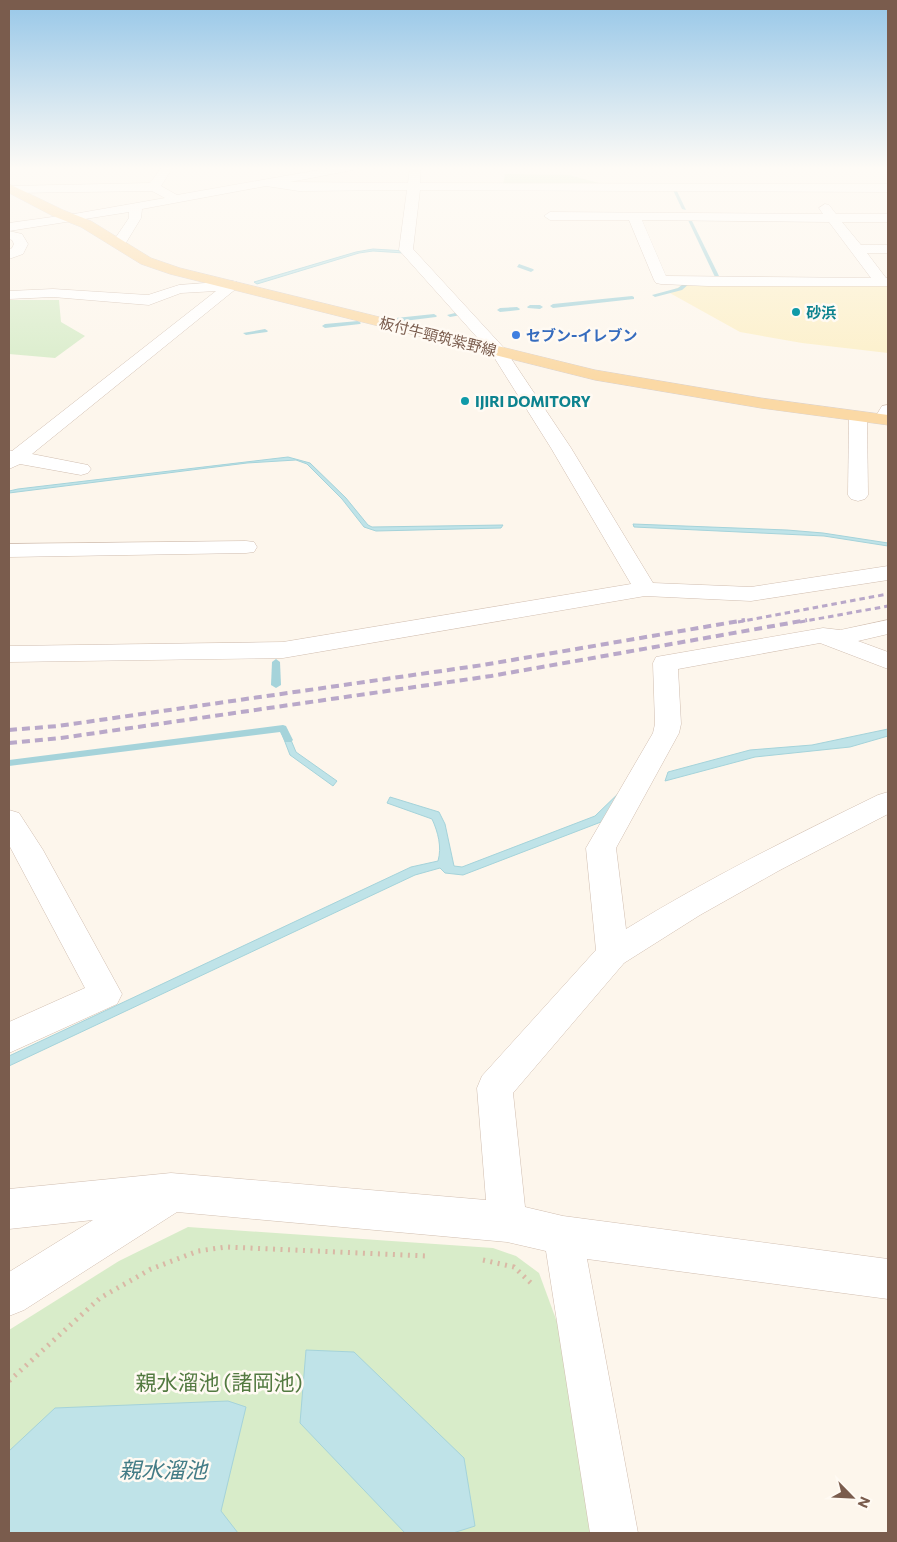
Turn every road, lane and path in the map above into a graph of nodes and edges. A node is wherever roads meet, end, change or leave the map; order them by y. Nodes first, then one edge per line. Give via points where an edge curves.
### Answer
1 (18, 239) edge
2 (113, 239) edge
3 (121, 239) edge
4 (407, 239) edge
5 (643, 239) edge
6 (848, 239) edge
7 (119, 242) junction
8 (856, 249) junction
9 (888, 250) edge
10 (9, 255) edge
11 (885, 282) edge
12 (232, 285) junction
13 (9, 295) edge
14 (498, 351) junction
15 (858, 416) junction
16 (886, 416) edge
17 (11, 459) edge
18 (81, 469) dead end
19 (858, 496) dead end
20 (246, 547) dead end
21 (9, 551) edge
22 (888, 573) edge
23 (644, 589) junction
24 (888, 627) edge
25 (823, 635) junction
26 (9, 654) edge
27 (888, 661) edge
28 (888, 802) edge
29 (9, 820) edge
30 (613, 954) junction
31 (9, 1038) edge
32 (171, 1192) junction
33 (9, 1209) edge
34 (507, 1222) junction
35 (563, 1236) junction
36 (436, 1256) dead end
37 (473, 1258) dead end
38 (888, 1279) edge
39 (535, 1293) dead end
40 (9, 1295) edge
41 (9, 1381) edge
42 (614, 1533) edge

1 - 10 street via 21,244 18,251
2 - 7 main road, 板付牛頸筑紫野線
3 - 7 street
4 - 14 street via 406,250
5 - 11 street via 661,280
6 - 8 street
7 - 12 main road, 板付牛頸筑紫野線 via 158,266
8 - 9 street
8 - 11 street
12 - 13 street via 179,289 149,300 53,293
12 - 14 main road, 板付牛頸筑紫野線
12 - 17 street
14 - 15 main road, 板付牛頸筑紫野線 via 622,380 761,404
14 - 23 street via 566,456
15 - 16 main road, 板付牛頸筑紫野線
15 - 19 street
17 - 18 street
20 - 21 street
22 - 23 street via 750,594
23 - 26 street via 284,650
24 - 25 street via 840,637
25 - 27 street
25 - 30 street via 664,663 666,733 601,848
28 - 30 street via 769,862
29 - 31 street via 104,994
30 - 34 street via 495,1088
32 - 33 street
32 - 34 street
32 - 40 street
34 - 35 street
35 - 38 street
35 - 42 street
36 - 41 path via 226,1247 198,1251 151,1268 100,1298
37 - 39 path via 514,1267 532,1284

